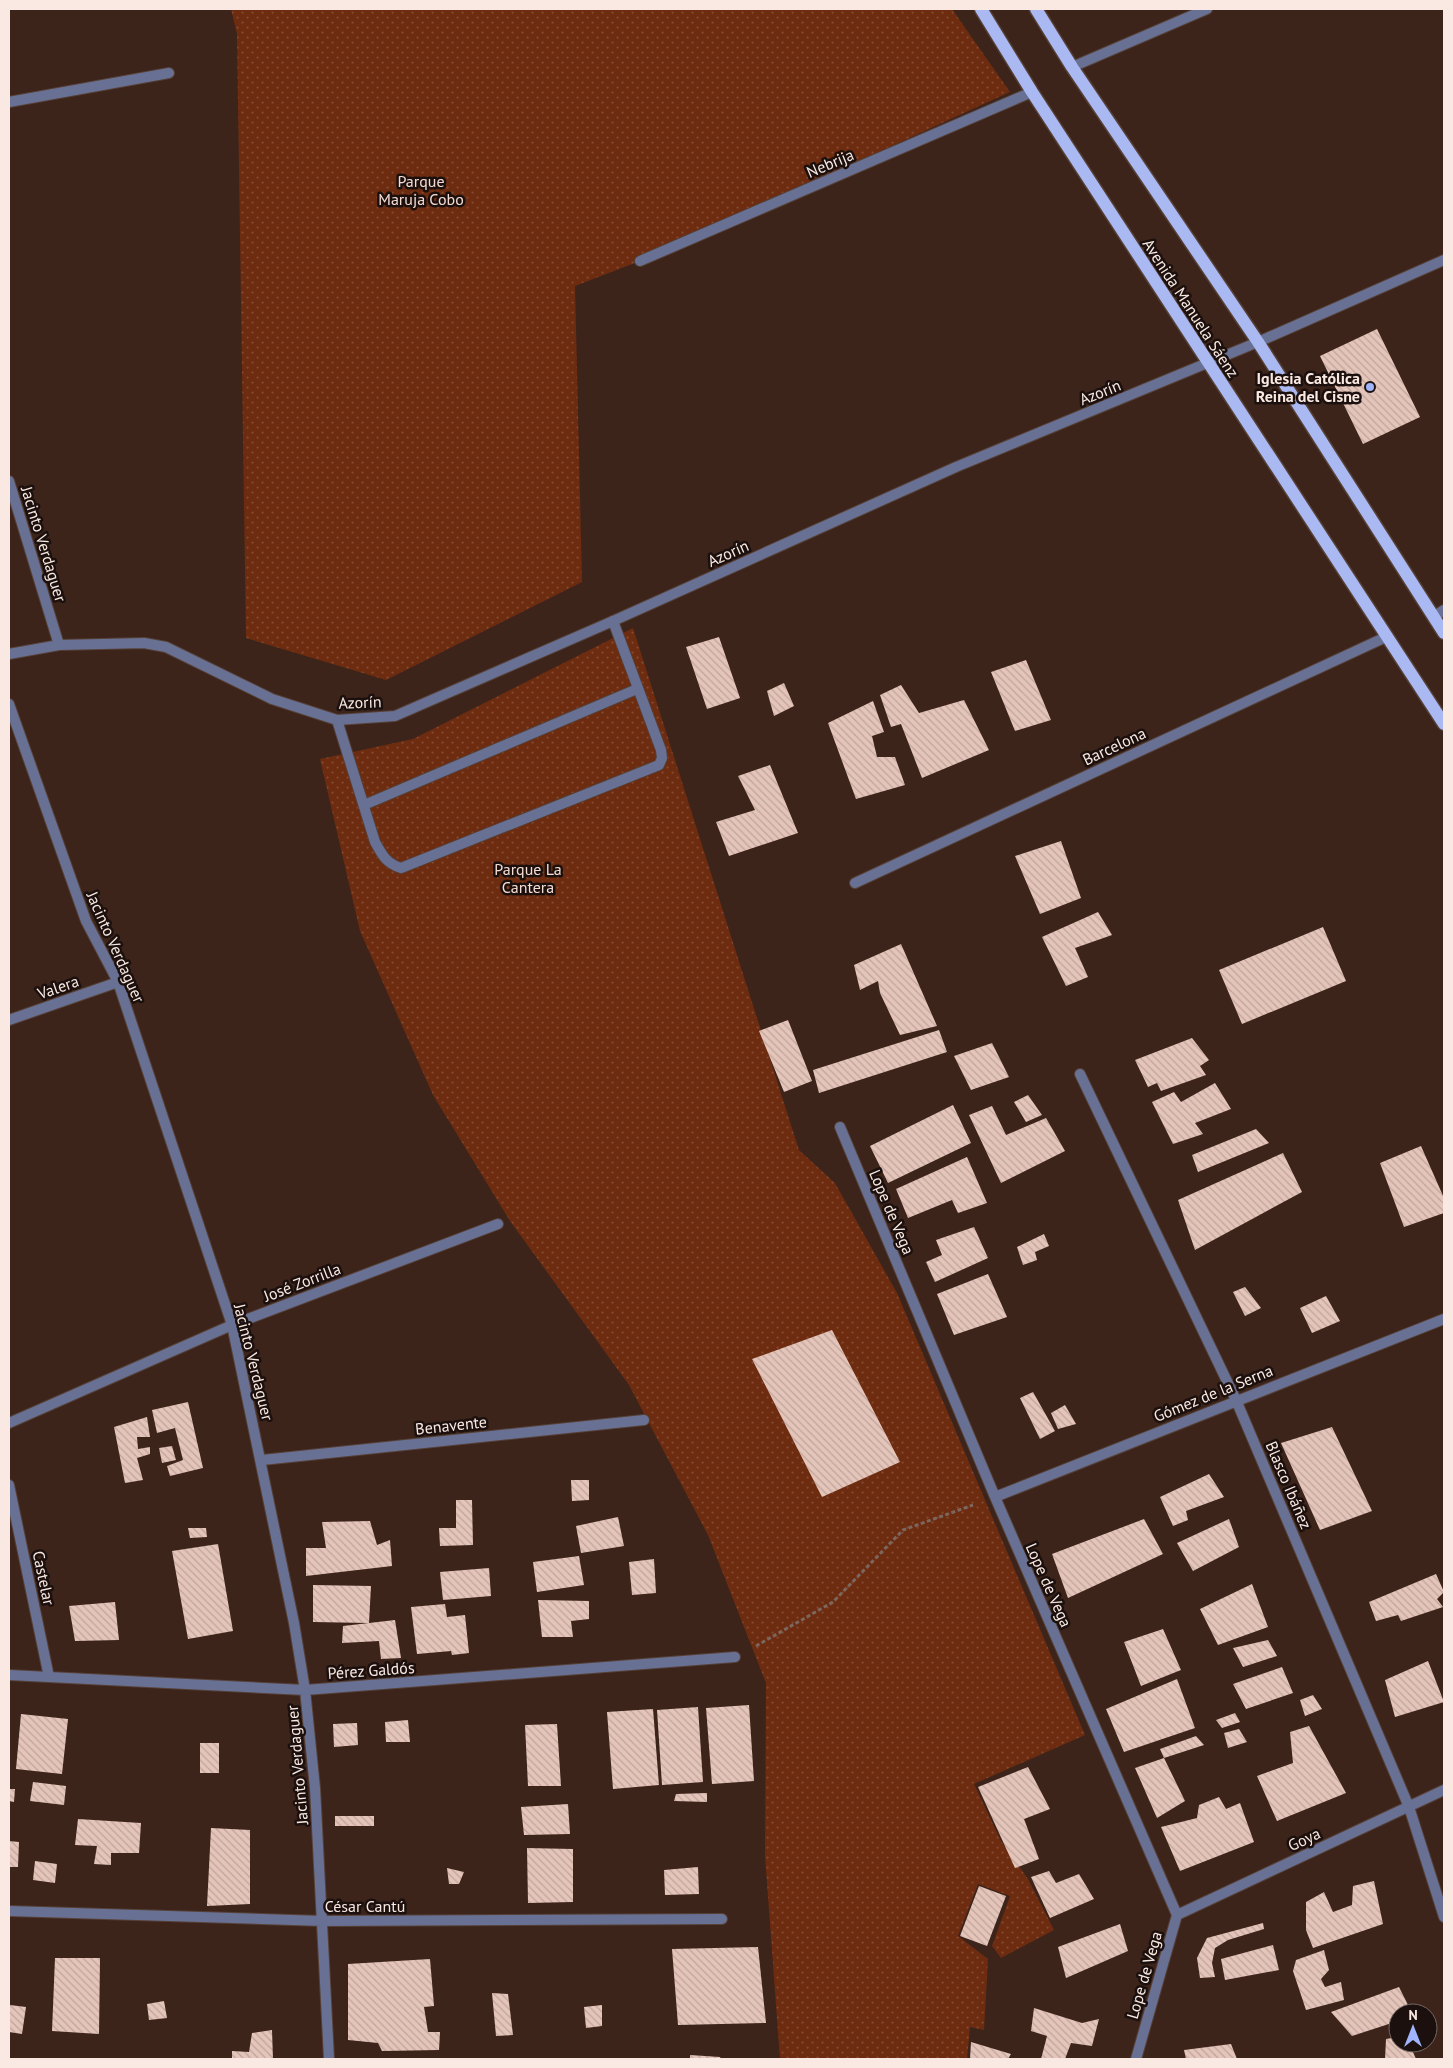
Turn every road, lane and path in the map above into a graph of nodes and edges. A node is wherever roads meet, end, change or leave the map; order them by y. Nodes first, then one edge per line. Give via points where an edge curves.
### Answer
1 (981, 9) edge
2 (1036, 9) edge
3 (1207, 9) edge
4 (1072, 67) junction
5 (169, 73) dead end
6 (1032, 92) junction
7 (9, 102) edge
8 (1444, 260) edge
9 (640, 261) dead end
10 (1258, 342) junction
11 (1208, 364) junction
12 (9, 481) edge
13 (1439, 614) edge
14 (612, 621) junction
15 (1444, 633) edge
16 (1386, 637) junction
17 (59, 645) junction
18 (9, 654) edge
19 (637, 689) junction
20 (9, 704) edge
21 (336, 720) junction
22 (1444, 724) edge
23 (364, 806) junction
24 (855, 883) dead end
25 (118, 982) junction
26 (9, 1020) edge
27 (1080, 1074) dead end
28 (840, 1128) dead end
29 (498, 1224) dead end
30 (1444, 1319) edge
31 (232, 1325) junction
32 (1236, 1400) junction
33 (644, 1420) dead end
34 (9, 1423) edge
35 (262, 1460) junction
36 (9, 1485) edge
37 (994, 1497) junction
38 (735, 1657) joint
39 (9, 1676) edge
40 (49, 1677) junction
41 (305, 1690) junction
42 (1444, 1790) edge
43 (1409, 1807) junction
44 (9, 1911) edge
45 (1177, 1916) junction
46 (1444, 1917) edge
47 (722, 1920) dead end
48 (323, 1921) junction
49 (329, 2059) edge
50 (1136, 2059) edge

1 - 6 main road, Avenida Manuela Sáenz
2 - 4 main road
3 - 4 street
4 - 10 main road
5 - 7 street
6 - 9 street, Nebrija
6 - 11 main road, Avenida Manuela Sáenz
8 - 10 street, Azorín
10 - 11 street, Azorín
10 - 13 main road
11 - 14 street, Azorín via 956,467
11 - 16 main road, Avenida Manuela Sáenz
12 - 17 street, Jacinto Verdaguer
13 - 15 main road
14 - 19 street
14 - 21 street, Azorín via 394,716
16 - 22 main road, Avenida Manuela Sáenz
16 - 24 street, Barcelona
17 - 18 street, Azorín
17 - 21 street, Azorín via 144,643 166,647 272,699
19 - 23 street
19 - 23 street via 662,758 659,765 649,770 401,868 390,865 383,858
20 - 25 street, Jacinto Verdaguer via 86,921
21 - 23 street
25 - 26 street, Valera
25 - 31 street, Jacinto Verdaguer
27 - 32 street, Blasco Ibáñez
28 - 37 street, Lope de Vega
29 - 31 street, José Zorrilla
30 - 32 street, Gómez de la Serna
31 - 34 street, José Zorrilla
31 - 35 street, Jacinto Verdaguer
32 - 37 street, Gómez de la Serna
32 - 43 street, Blasco Ibáñez
33 - 35 street, Benavente
35 - 41 street, Jacinto Verdaguer
36 - 40 street, Castelar
37 - 38 path via 903,1530 833,1602
37 - 45 street, Lope de Vega
38 - 41 street, Pérez Galdós
39 - 40 street, Pérez Galdós
40 - 41 street, Pérez Galdós
41 - 48 street, Jacinto Verdaguer
42 - 43 street, Goya
43 - 45 street, Goya
43 - 46 street, Blasco Ibáñez
44 - 48 street, César Cantú
45 - 50 street, Lope de Vega
47 - 48 street, César Cantú
48 - 49 street, Jacinto Verdaguer

